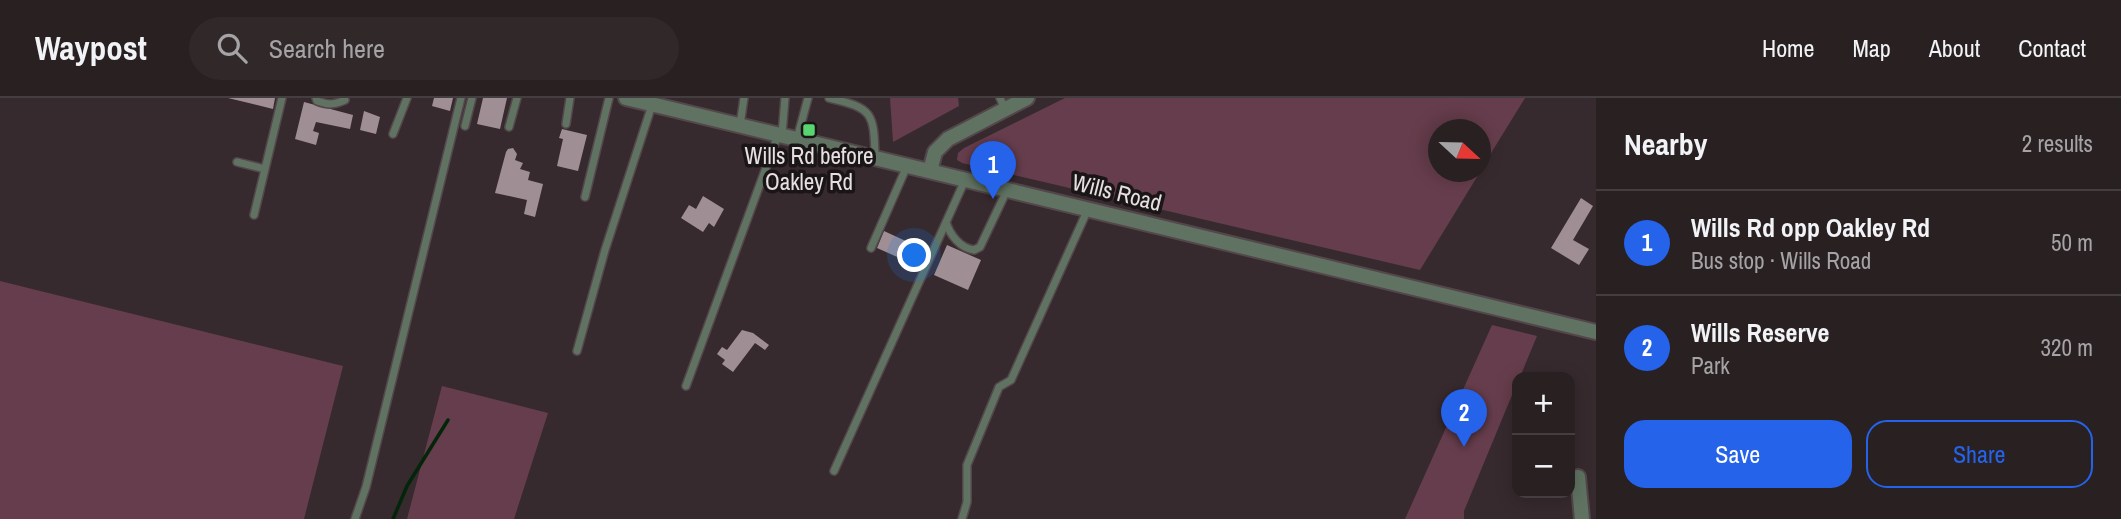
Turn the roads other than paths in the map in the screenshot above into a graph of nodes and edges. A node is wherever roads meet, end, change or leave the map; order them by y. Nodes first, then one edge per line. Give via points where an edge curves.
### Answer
1 (282, 98) edge
2 (316, 98) edge
3 (407, 98) edge
4 (461, 98) edge
5 (472, 98) edge
6 (517, 98) edge
7 (570, 98) edge
8 (609, 98) edge
9 (626, 98) edge
10 (744, 98) edge
11 (785, 98) edge
12 (808, 98) edge
13 (829, 98) edge
14 (1027, 98) edge
15 (646, 101) edge
16 (344, 102) edge
17 (1002, 104) edge
18 (566, 124) dead end
19 (740, 125) junction
20 (465, 126) dead end
21 (509, 127) dead end
22 (393, 134) dead end
23 (780, 135) junction
24 (797, 139) junction
25 (875, 158) junction
26 (237, 162) dead end
27 (908, 165) junction
28 (265, 169) junction
29 (930, 171) junction
30 (966, 179) junction
31 (1007, 189) junction
32 (584, 197) dead end
33 (1088, 209) junction
34 (254, 215) dead end
35 (946, 222) junction
36 (871, 248) dead end
37 (1596, 332) edge
38 (577, 351) dead end
39 (686, 386) dead end
40 (834, 471) dead end
41 (1578, 477) dead end
42 (355, 519) edge
43 (962, 519) edge
44 (1582, 519) edge

1 - 28 lane
2 - 16 lane via 326,104
3 - 22 lane
4 - 42 lane
5 - 20 lane
6 - 21 lane
7 - 18 lane
8 - 32 lane
9 - 15 street, Wills Road
10 - 19 lane
11 - 23 lane
12 - 24 lane
13 - 25 lane via 854,104 869,115
14 - 17 street
15 - 19 street, Wills Road
15 - 38 lane
17 - 29 street via 948,139 935,152
19 - 23 street, Wills Road
23 - 24 street, Wills Road
23 - 39 lane
24 - 25 street, Wills Road
25 - 27 street, Wills Road
26 - 28 lane
27 - 29 street, Wills Road
27 - 36 lane
28 - 34 lane
29 - 30 street, Wills Road
30 - 31 street, Wills Road
30 - 35 lane
31 - 33 street, Wills Road
31 - 35 lane via 980,247 963,246
33 - 37 street, Wills Road
33 - 43 lane via 1011,380 999,387 967,464
35 - 40 lane
41 - 44 street

